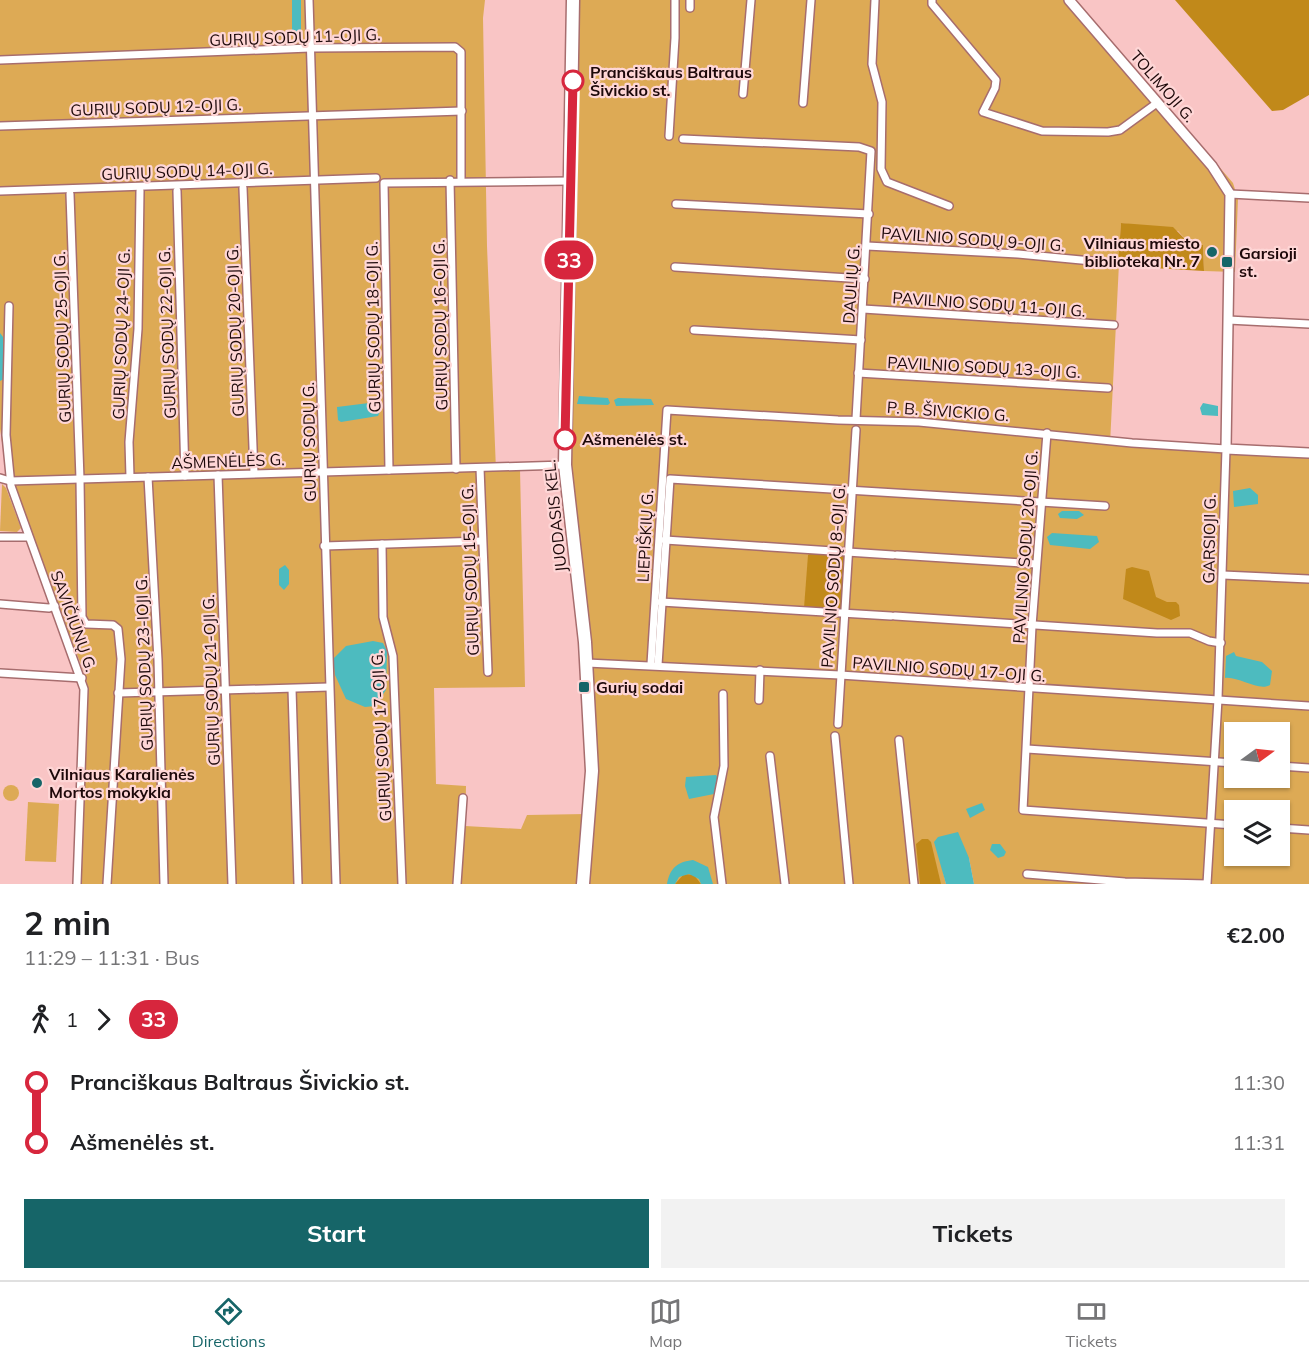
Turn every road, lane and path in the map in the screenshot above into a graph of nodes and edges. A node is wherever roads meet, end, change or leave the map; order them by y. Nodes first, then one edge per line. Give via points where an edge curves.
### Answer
1 (309, 0) edge
2 (573, 0) edge
3 (675, 0) edge
4 (751, 0) edge
5 (811, 0) edge
6 (875, 0) edge
7 (932, 0) edge
8 (1069, 0) edge
9 (310, 48) junction
10 (0, 60) edge
11 (743, 94) dead end
12 (803, 103) dead end
13 (1157, 103) junction
14 (462, 111) junction
15 (313, 115) junction
16 (0, 126) edge
17 (669, 136) dead end
18 (683, 139) dead end
19 (376, 178) dead end
20 (314, 179) junction
21 (450, 180) junction
22 (461, 180) junction
23 (570, 181) junction
24 (243, 188) dead end
25 (177, 190) dead end
26 (0, 191) edge
27 (140, 191) dead end
28 (70, 194) dead end
29 (1230, 194) junction
30 (1309, 198) edge
31 (676, 204) dead end
32 (949, 206) dead end
33 (869, 214) junction
34 (867, 246) junction
35 (1113, 263) dead end
36 (675, 267) dead end
37 (865, 279) junction
38 (9, 306) dead end
39 (863, 309) junction
40 (1228, 320) junction
41 (1309, 324) edge
42 (1114, 326) dead end
43 (694, 330) dead end
44 (861, 340) junction
45 (858, 373) junction
46 (1108, 388) dead end
47 (667, 410) joint
48 (856, 420) junction
49 (856, 430) dead end
50 (1047, 433) junction
51 (1226, 449) junction
52 (1309, 453) edge
53 (565, 465) junction
54 (480, 468) junction
55 (456, 469) junction
56 (389, 470) junction
57 (322, 472) junction
58 (254, 473) junction
59 (218, 475) junction
60 (185, 476) junction
61 (130, 477) junction
62 (148, 477) junction
63 (0, 478) edge
64 (80, 479) junction
65 (10, 481) junction
66 (852, 490) junction
67 (1041, 503) junction
68 (1106, 506) dead end
69 (0, 537) edge
70 (28, 537) junction
71 (665, 540) junction
72 (482, 541) junction
73 (382, 544) junction
74 (324, 546) junction
75 (848, 551) junction
76 (1036, 564) junction
77 (1223, 575) junction
78 (1309, 579) edge
79 (661, 602) junction
80 (0, 604) edge
81 (55, 606) junction
82 (844, 613) junction
83 (1032, 626) junction
84 (1221, 643) junction
85 (586, 663) junction
86 (654, 664) junction
87 (760, 670) junction
88 (488, 672) dead end
89 (0, 673) edge
90 (840, 675) junction
91 (82, 678) junction
92 (328, 687) junction
93 (292, 688) junction
94 (1030, 688) junction
95 (224, 691) junction
96 (159, 692) junction
97 (118, 693) junction
98 (723, 694) dead end
99 (1218, 699) junction
100 (759, 700) dead end
101 (1309, 706) edge
102 (838, 724) dead end
103 (835, 736) dead end
104 (899, 740) dead end
105 (1026, 749) junction
106 (770, 756) dead end
107 (1215, 761) junction
108 (1224, 762) edge
109 (1290, 767) edge
110 (1309, 768) edge
111 (463, 798) dead end
112 (1211, 823) junction
113 (1224, 824) edge
114 (1290, 829) edge
115 (1309, 830) edge
116 (1027, 874) dead end
117 (77, 884) edge
118 (107, 884) edge
119 (164, 884) edge
120 (232, 884) edge
121 (298, 884) edge
122 (336, 884) edge
123 (402, 884) edge
124 (457, 884) edge
125 (583, 884) edge
126 (722, 884) edge
127 (785, 884) edge
128 (849, 884) edge
129 (914, 884) edge
130 (1207, 884) edge

1 - 9 street, GURIŲ SODŲ G.
2 - 23 main road, JUODASIS KEL.
3 - 17 street
4 - 11 street
5 - 12 street
6 - 32 street via 872,64 883,108 882,177
7 - 13 street via 996,80 983,112 1042,131 1108,132 1120,130
8 - 13 street, TOLIMOJI G.
9 - 10 street, GURIŲ SODŲ 11-OJI G.
9 - 14 street, GURIŲ SODŲ 11-OJI G. via 458,47
9 - 15 street, GURIŲ SODŲ G.
13 - 29 street, TOLIMOJI G. via 1212,166
14 - 15 street, GURIŲ SODŲ 12-OJI G.
14 - 22 street, GURIŲ SODŲ 11-OJI G.
15 - 16 street, GURIŲ SODŲ 12-OJI G.
15 - 20 street, GURIŲ SODŲ G.
18 - 33 street, DAULIŲ G. via 858,147 871,152
19 - 20 street, GURIŲ SODŲ 14-OJI G.
20 - 26 street, GURIŲ SODŲ 14-OJI G.
20 - 57 street, GURIŲ SODŲ G.
21 - 22 street
21 - 55 street, GURIŲ SODŲ 16-OJI G.
21 - 56 street, GURIŲ SODŲ 18-OJI G. via 384,183
22 - 23 street
23 - 53 main road, JUODASIS KEL.
24 - 58 street, GURIŲ SODŲ 20-OJI G.
25 - 60 street, GURIŲ SODŲ 22-OJI G.
27 - 61 street, GURIŲ SODŲ 24-OJI G.
28 - 64 street, GURIŲ SODŲ 25-OJI G.
29 - 30 street
29 - 40 street, GARSIOJI G.
31 - 33 street
33 - 34 street, DAULIŲ G.
34 - 35 street, PAVILNIO SODŲ 9-OJI G.
34 - 37 street, DAULIŲ G.
36 - 37 street
37 - 39 street, DAULIŲ G.
38 - 65 street, SAVIČIŪNŲ G. via 6,435
39 - 42 street, PAVILNIO SODŲ 11-OJI G.
39 - 44 street, DAULIŲ G.
40 - 41 street
40 - 51 street, GARSIOJI G.
43 - 44 street
44 - 45 street, DAULIŲ G.
45 - 46 street, PAVILNIO SODŲ 13-OJI G.
45 - 48 street, DAULIŲ G.
47 - 48 street, P. B. ŠIVICKIO G.
47 - 86 street, LIEPIŠKIŲ G.
48 - 50 street, P. B. ŠIVICKIO G.
49 - 66 street, PAVILNIO SODŲ 8-OJI G.
50 - 51 street, P. B. ŠIVICKIO G.
50 - 67 street, PAVILNIO SODŲ 20-OJI G.
51 - 52 street
51 - 77 street, GARSIOJI G.
53 - 54 street, AŠMENĖLĖS G.
53 - 85 main road, JUODASIS KEL.
54 - 55 street, AŠMENĖLĖS G.
54 - 72 street, GURIŲ SODŲ 15-OJI G.
55 - 56 street, AŠMENĖLĖS G.
56 - 57 street, AŠMENĖLĖS G.
57 - 58 street, AŠMENĖLĖS G.
57 - 74 street, GURIŲ SODŲ G.
58 - 59 street, AŠMENĖLĖS G.
59 - 60 street, AŠMENĖLĖS G.
59 - 95 street, GURIŲ SODŲ 21-OJI G.
60 - 62 street, AŠMENĖLĖS G.
61 - 62 street, AŠMENĖLĖS G.
61 - 64 street, AŠMENĖLĖS G.
62 - 96 street, GURIŲ SODŲ 23-IOJI G.
63 - 65 street, AŠMENĖLĖS G.
64 - 65 street, AŠMENĖLĖS G.
64 - 97 street, GURIŲ SODŲ 25-OJI G. via 82,617 86,624 118,628
65 - 70 street, SAVIČIŪNŲ G.
66 - 67 street
66 - 71 street via 670,479
66 - 75 street, PAVILNIO SODŲ 8-OJI G.
67 - 68 street
67 - 76 street, PAVILNIO SODŲ 20-OJI G.
69 - 70 street
70 - 81 street, SAVIČIŪNŲ G.
71 - 75 street
71 - 79 street
72 - 73 street
72 - 88 street, GURIŲ SODŲ 15-OJI G.
73 - 74 street
73 - 123 street, GURIŲ SODŲ 17-OJI G. via 382,617 393,656
74 - 92 street, GURIŲ SODŲ G.
75 - 76 street
75 - 82 street, PAVILNIO SODŲ 8-OJI G.
76 - 83 street, PAVILNIO SODŲ 20-OJI G.
77 - 78 street
77 - 84 street, GARSIOJI G.
79 - 82 street
79 - 86 street
80 - 81 street
81 - 91 street, SAVIČIŪNŲ G.
82 - 83 street
82 - 90 street, PAVILNIO SODŲ 8-OJI G.
83 - 84 street via 1191,633
83 - 94 street, PAVILNIO SODŲ 20-OJI G.
84 - 99 street, GARSIOJI G.
85 - 86 street, PAVILNIO SODŲ 17-OJI G.
85 - 125 main road, JUODASIS KEL. via 592,789
86 - 87 street, PAVILNIO SODŲ 17-OJI G.
87 - 90 street, PAVILNIO SODŲ 17-OJI G.
87 - 100 street
89 - 91 street
90 - 94 street, PAVILNIO SODŲ 17-OJI G.
90 - 102 street, PAVILNIO SODŲ 8-OJI G.
91 - 117 street, SAVIČIŪNŲ G. via 85,701
92 - 93 street
92 - 122 street, GURIŲ SODŲ G.
93 - 95 street
93 - 121 street
94 - 99 street, PAVILNIO SODŲ 17-OJI G.
94 - 105 street, PAVILNIO SODŲ 20-OJI G.
95 - 96 street
95 - 120 street, GURIŲ SODŲ 21-OJI G.
96 - 97 street
96 - 119 street, GURIŲ SODŲ 23-IOJI G.
97 - 118 street
98 - 126 street via 724,766 714,817
99 - 101 street, PAVILNIO SODŲ 17-OJI G.
99 - 107 street, GARSIOJI G.
103 - 128 street
104 - 129 street
105 - 107 street
105 - 112 street, PAVILNIO SODŲ 20-OJI G. via 1023,810
106 - 127 street
107 - 108 street
107 - 112 street, GARSIOJI G.
109 - 110 street
111 - 124 street
112 - 113 street, PAVILNIO SODŲ 20-OJI G.
112 - 130 street, GARSIOJI G.
114 - 115 street
116 - 130 street

